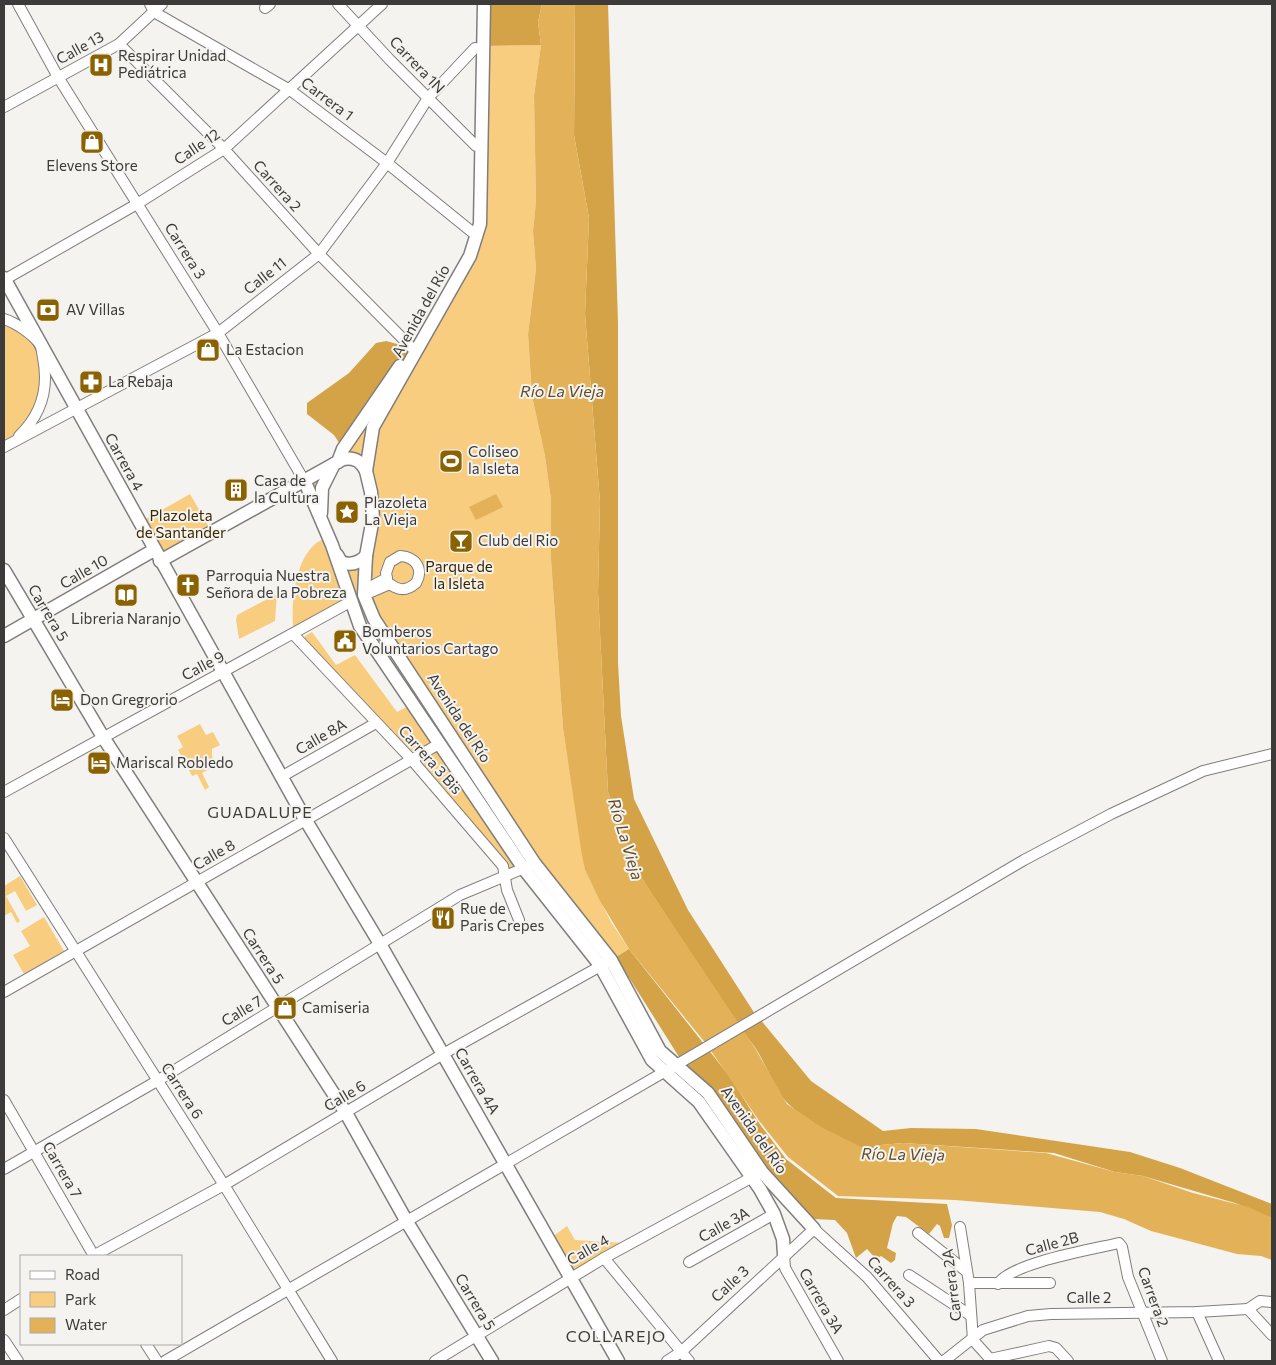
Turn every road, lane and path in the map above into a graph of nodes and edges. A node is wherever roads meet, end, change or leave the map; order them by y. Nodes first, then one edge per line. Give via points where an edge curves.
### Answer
1 (18, 4) edge
2 (162, 4) edge
3 (338, 4) edge
4 (382, 4) edge
5 (476, 4) edge
6 (484, 4) edge
7 (152, 8) edge
8 (358, 25) junction
9 (119, 44) junction
10 (475, 48) junction
11 (58, 77) junction
12 (290, 90) junction
13 (428, 98) junction
14 (4, 107) edge
15 (476, 146) junction
16 (224, 149) junction
17 (386, 163) junction
18 (137, 204) junction
19 (475, 235) junction
20 (319, 254) junction
21 (4, 279) edge
22 (4, 319) edge
23 (218, 333) junction
24 (40, 344) junction
25 (412, 348) junction
26 (76, 410) junction
27 (6, 445) edge
28 (336, 463) junction
29 (366, 471) junction
30 (305, 482) junction
31 (320, 518) joint
32 (335, 551) junction
33 (157, 556) junction
34 (366, 556) junction
35 (4, 570) edge
36 (389, 581) dead end
37 (364, 595) junction
38 (350, 602) junction
39 (33, 620) junction
40 (294, 635) junction
41 (4, 636) edge
42 (222, 674) junction
43 (376, 723) junction
44 (104, 737) junction
45 (439, 744) junction
46 (1272, 754) edge
47 (412, 760) junction
48 (281, 778) junction
49 (4, 792) edge
50 (305, 819) junction
51 (4, 838) edge
52 (529, 866) junction
53 (506, 877) junction
54 (196, 882) junction
55 (519, 920) dead end
56 (380, 944) junction
57 (75, 952) junction
58 (606, 962) junction
59 (4, 992) edge
60 (277, 1007) junction
61 (443, 1054) junction
62 (674, 1066) junction
63 (157, 1080) junction
64 (4, 1100) edge
65 (346, 1114) junction
66 (33, 1150) junction
67 (506, 1164) junction
68 (4, 1169) edge
69 (757, 1175) junction
70 (224, 1185) junction
71 (774, 1214) junction
72 (407, 1222) junction
73 (960, 1227) dead end
74 (814, 1228) junction
75 (918, 1233) dead end
76 (1119, 1243) joint
77 (784, 1254) junction
78 (92, 1255) edge
79 (95, 1255) edge
80 (604, 1258) junction
81 (689, 1262) dead end
82 (966, 1271) junction
83 (909, 1274) dead end
84 (570, 1278) junction
85 (969, 1283) junction
86 (1050, 1283) dead end
87 (998, 1284) junction
88 (288, 1290) junction
89 (20, 1300) edge
90 (1272, 1302) edge
91 (1251, 1306) junction
92 (4, 1310) edge
93 (1197, 1312) junction
94 (1141, 1313) junction
95 (970, 1315) junction
96 (1272, 1335) edge
97 (477, 1336) junction
98 (4, 1340) edge
99 (974, 1340) junction
100 (147, 1345) edge
101 (681, 1352) junction
102 (991, 1360) edge
103 (18, 1361) edge
104 (157, 1361) edge
105 (165, 1361) edge
106 (332, 1361) edge
107 (434, 1361) edge
108 (492, 1361) edge
109 (618, 1361) edge
110 (667, 1361) edge
111 (689, 1361) edge
112 (838, 1361) edge
113 (939, 1361) edge
114 (944, 1361) edge
115 (1068, 1361) edge
116 (1162, 1361) edge
117 (1219, 1361) edge

1 - 11 street, Carrera 3
2 - 7 street, Calle 13
3 - 8 street, Carrera 1N
4 - 8 street, Calle 12
5 - 10 main road, Avenida del Río
6 - 19 main road, Avenida del Río via 480,224
7 - 9 street, Calle 13
7 - 12 street, Carrera 1
8 - 12 street, Calle 12
8 - 13 street, Carrera 1N
9 - 11 street, Calle 13
9 - 16 street, Carrera 2
10 - 13 street, Calle 11
10 - 15 main road, Avenida del Río
11 - 14 street, Calle 13
11 - 18 street, Carrera 3
12 - 16 street, Calle 12
12 - 17 street, Carrera 1
13 - 15 street, Carrera 1N
13 - 17 street, Calle 11
15 - 19 main road, Avenida del Río
16 - 18 street, Calle 12
16 - 20 street, Carrera 2
17 - 19 street, Carrera 1
17 - 20 street, Calle 11
18 - 21 street, Calle 12
18 - 23 street, Carrera 3
19 - 25 main road, Avenida del Río
19 - 29 main road, Avenida del Río via 470,256 373,427
20 - 23 street, Calle 11
20 - 25 street, Carrera 2
21 - 24 main road, Carrera 4
22 - 24 street via 19,326
23 - 26 street, Calle 11
23 - 30 street, Carrera 3
24 - 26 main road, Carrera 4
24 - 27 street via 46,378 42,400 26,429
25 - 28 main road, Avenida del Río
26 - 27 street, Calle 11
26 - 33 main road, Carrera 4
28 - 29 main road via 354,459
28 - 30 main road, Calle 10
28 - 32 main road, Avenida del Río via 322,488 320,507
29 - 34 main road, Avenida del Río via 373,518
30 - 31 main road, Carrera 3
30 - 33 main road, Calle 10
31 - 32 main road, Avenida del Río
32 - 34 main road via 341,562 352,564
32 - 38 main road, Avenida del Río
33 - 39 main road, Calle 10
33 - 42 main road, Carrera 4
34 - 37 main road, Avenida del Río
35 - 39 main road, Carrera 5
36 - 37 street, Calle 9
37 - 38 main road, Calle 9
37 - 52 main road, Avenida del Río via 379,626
38 - 40 street, Calle 9
38 - 45 main road, Avenida del Río via 360,626
39 - 41 main road, Calle 10
39 - 44 main road, Carrera 5
40 - 42 street, Calle 9
40 - 43 street, Carrera 3 Bis
42 - 44 street, Calle 9
42 - 48 main road, Carrera 4
43 - 47 street, Carrera 3 Bis
43 - 48 street, Calle 8A
44 - 49 street, Calle 9
44 - 54 main road, Carrera 5
45 - 47 street, Calle 8
45 - 52 main road, Avenida del Río
46 - 62 street via 1203,771 1111,814 1024,860
47 - 50 street, Calle 8
47 - 53 street, Carrera 3 Bis via 503,866
48 - 50 main road, Carrera 4
50 - 54 street, Calle 8
50 - 56 main road, Carrera 4A
51 - 57 street, Carrera 6
52 - 53 street, Calle 7
52 - 58 main road, Avenida del Río
53 - 55 street, Carrera 3 Bis
53 - 56 street, Calle 7 via 460,895
54 - 57 street, Calle 8
54 - 60 main road, Carrera 5
56 - 60 street, Calle 7
56 - 61 main road, Carrera 4A
57 - 59 street, Calle 8
57 - 63 street, Carrera 6
58 - 61 street, Calle 6
58 - 62 main road, Avenida del Río via 660,1051
60 - 63 street, Calle 7
60 - 65 main road, Carrera 5
61 - 65 street, Calle 6
61 - 67 main road, Carrera 4A
62 - 67 street
62 - 69 main road, Avenida del Río via 708,1093
63 - 66 street, Calle 7
63 - 70 street, Carrera 6
64 - 66 street, Carrera 7
65 - 70 street, Calle 6
65 - 72 main road, Carrera 5
66 - 68 street, Calle 7
66 - 78 street, Carrera 7
67 - 72 street
67 - 84 main road, Carrera 4A
69 - 71 main road, Avenida del Río
69 - 74 main road, Avenida del Río
69 - 80 street, Calle 4
70 - 79 street, Calle 6
70 - 88 street, Carrera 6
71 - 77 main road, Avenida del Río via 783,1239
71 - 81 street, Calle 3A
72 - 88 street
72 - 97 main road, Carrera 5
73 - 82 street, Carrera 2A
74 - 77 street, Calle 3
74 - 113 street, Carrera 3 via 867,1277
75 - 82 street
76 - 87 street, Calle 2B via 1012,1271
76 - 94 street, Carrera 2
77 - 101 street, Calle 3
77 - 112 street, Carrera 3A via 785,1268
80 - 84 street, Calle 4
80 - 101 street
82 - 85 street, Carrera 2A
83 - 95 street, Carrera 3
84 - 97 street, Calle 4
84 - 109 main road, Carrera 4A
85 - 87 street
85 - 95 street, Carrera 2A
86 - 87 street
88 - 105 street
88 - 106 street, Carrera 6
89 - 92 street
90 - 91 street, Calle 2 via 1260,1301
91 - 93 street, Calle 2
91 - 96 street
93 - 94 street, Calle 2
93 - 117 street
94 - 99 street, Calle 2 via 1028,1316 983,1330
94 - 116 street, Carrera 2
95 - 99 street, Carrera 2A
97 - 107 street, Calle 4
97 - 108 main road, Carrera 5
98 - 103 street
99 - 102 street
99 - 114 street, Calle 2
100 - 104 street
101 - 110 street, Calle 3
101 - 111 street
102 - 115 street via 1049,1346 1056,1348

